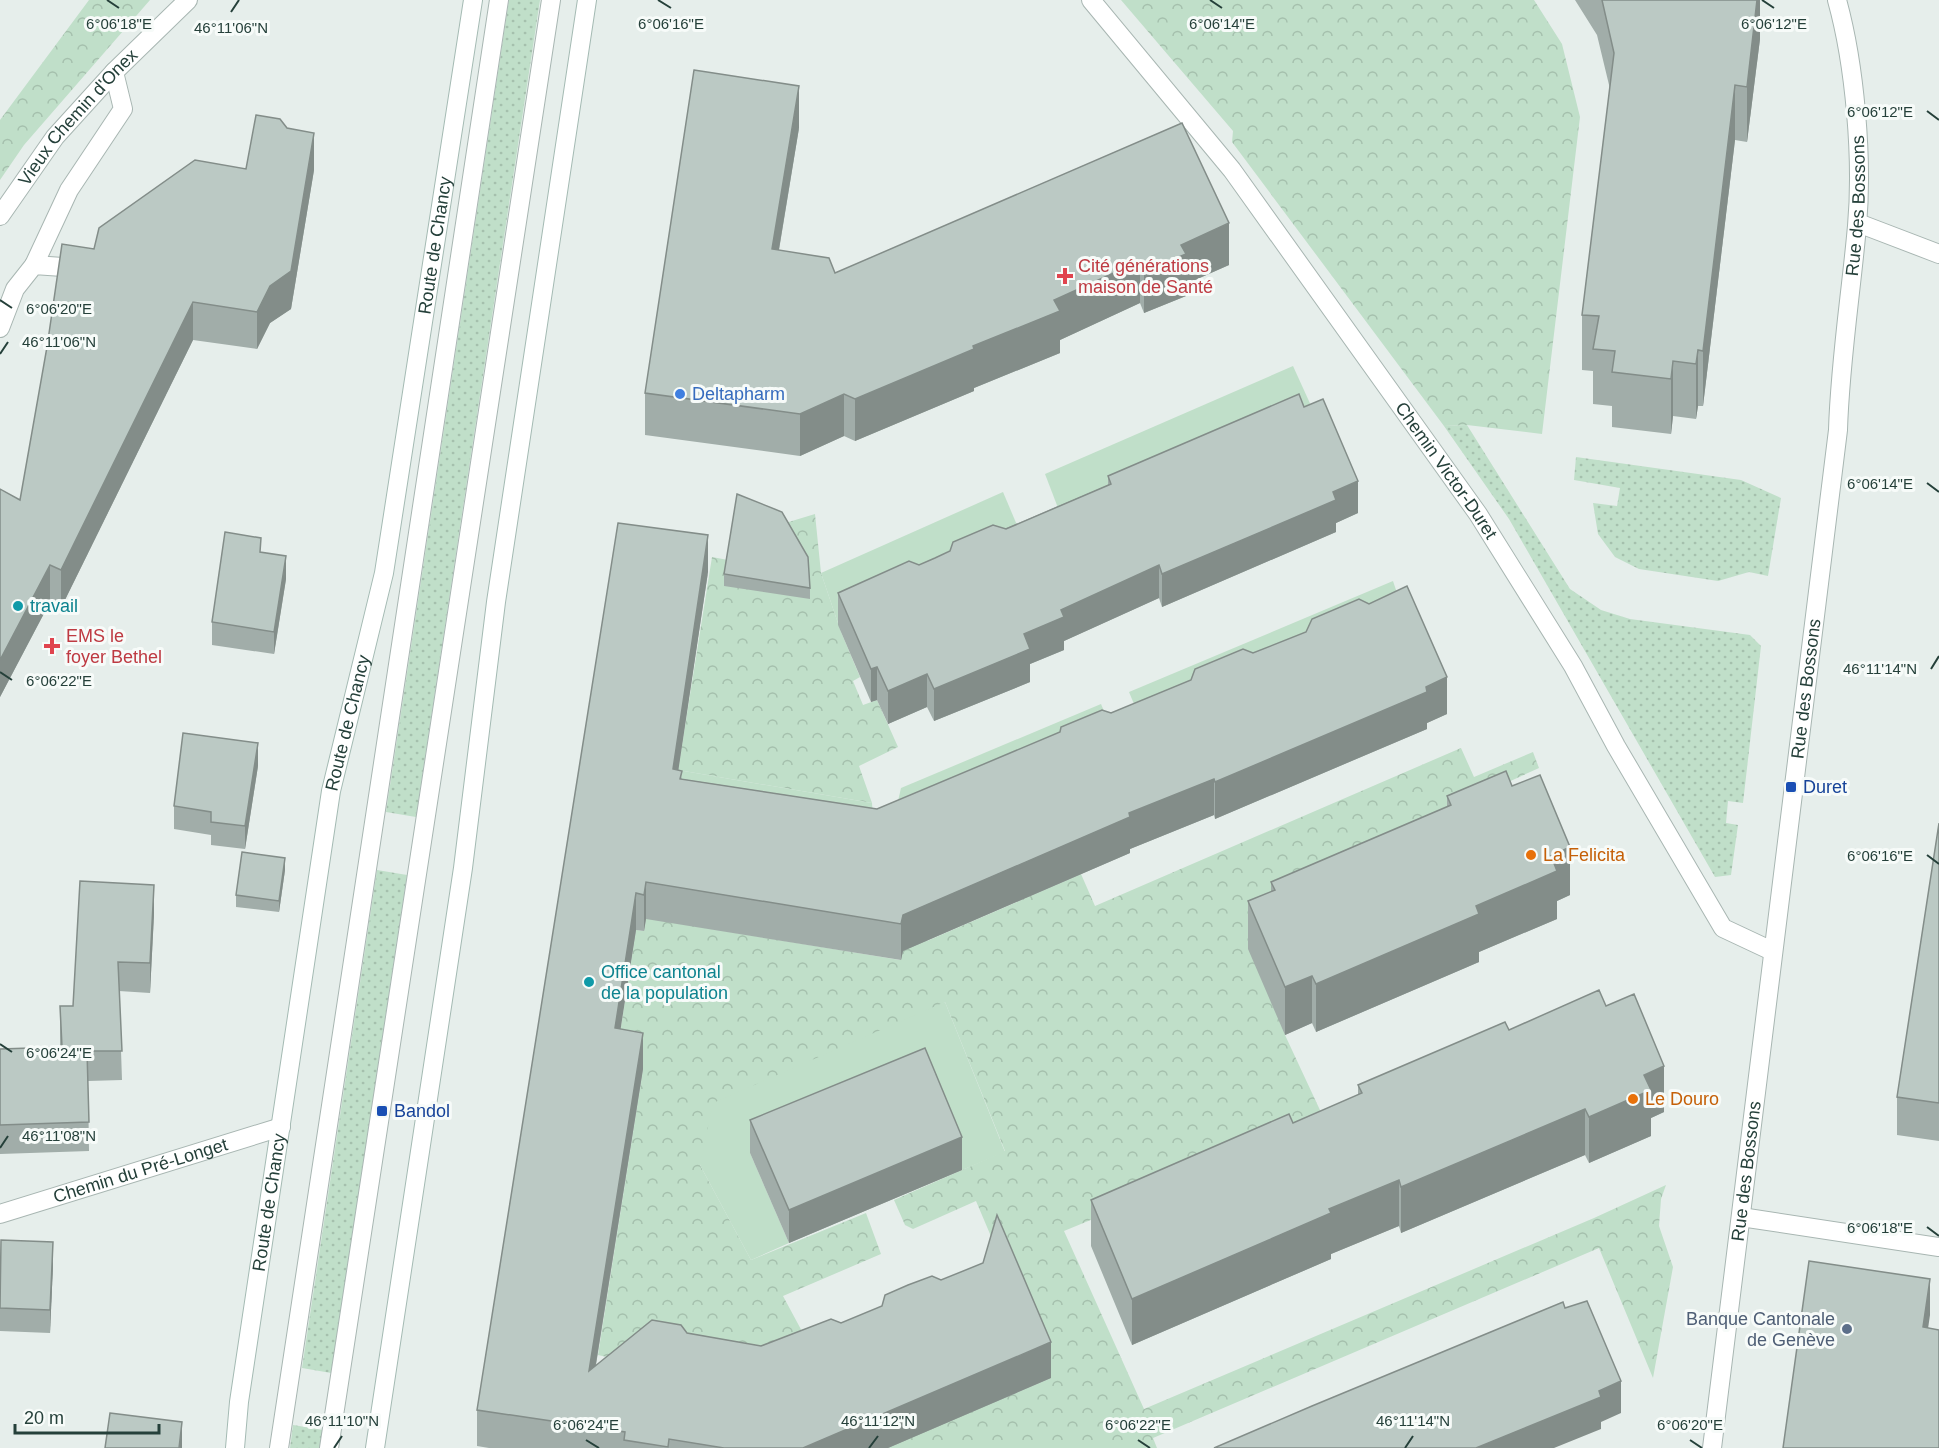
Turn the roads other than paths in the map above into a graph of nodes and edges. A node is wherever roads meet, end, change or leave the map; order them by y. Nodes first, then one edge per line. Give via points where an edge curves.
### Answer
1 (188, 0) edge
2 (473, 0) edge
3 (499, 0) edge
4 (551, 0) edge
5 (587, 0) edge
6 (1091, 0) edge
7 (1837, 0) edge
8 (114, 72) junction
9 (0, 216) edge
10 (1858, 223) junction
11 (1939, 254) edge
12 (34, 265) junction
13 (77, 268) edge
14 (0, 328) edge
15 (1772, 951) junction
16 (281, 1127) junction
17 (0, 1214) edge
18 (1741, 1217) junction
19 (1939, 1247) edge
20 (235, 1448) edge
21 (279, 1448) edge
22 (329, 1448) edge
23 (375, 1448) edge
24 (1712, 1448) edge

1 - 8 street, Vieux Chemin d'Onex
2 - 16 street, Route de Chancy via 384,573 331,791
3 - 21 street
4 - 22 street
5 - 23 street via 496,602 465,858
6 - 15 street, Chemin Victor-Duret via 1232,170 1478,514 1573,666 1723,928
7 - 10 street, Rue des Bossons via 1852,88
8 - 9 street, Vieux Chemin d'Onex via 55,137
8 - 12 street via 123,109 69,190
10 - 11 street
10 - 15 street, Rue des Bossons via 1839,385 1837,441
12 - 13 street
12 - 14 street via 15,289
15 - 18 street, Rue des Bossons
16 - 17 street, Chemin du Pré-Longet
16 - 20 street, Route de Chancy
18 - 19 street
18 - 24 street, Rue des Bossons

